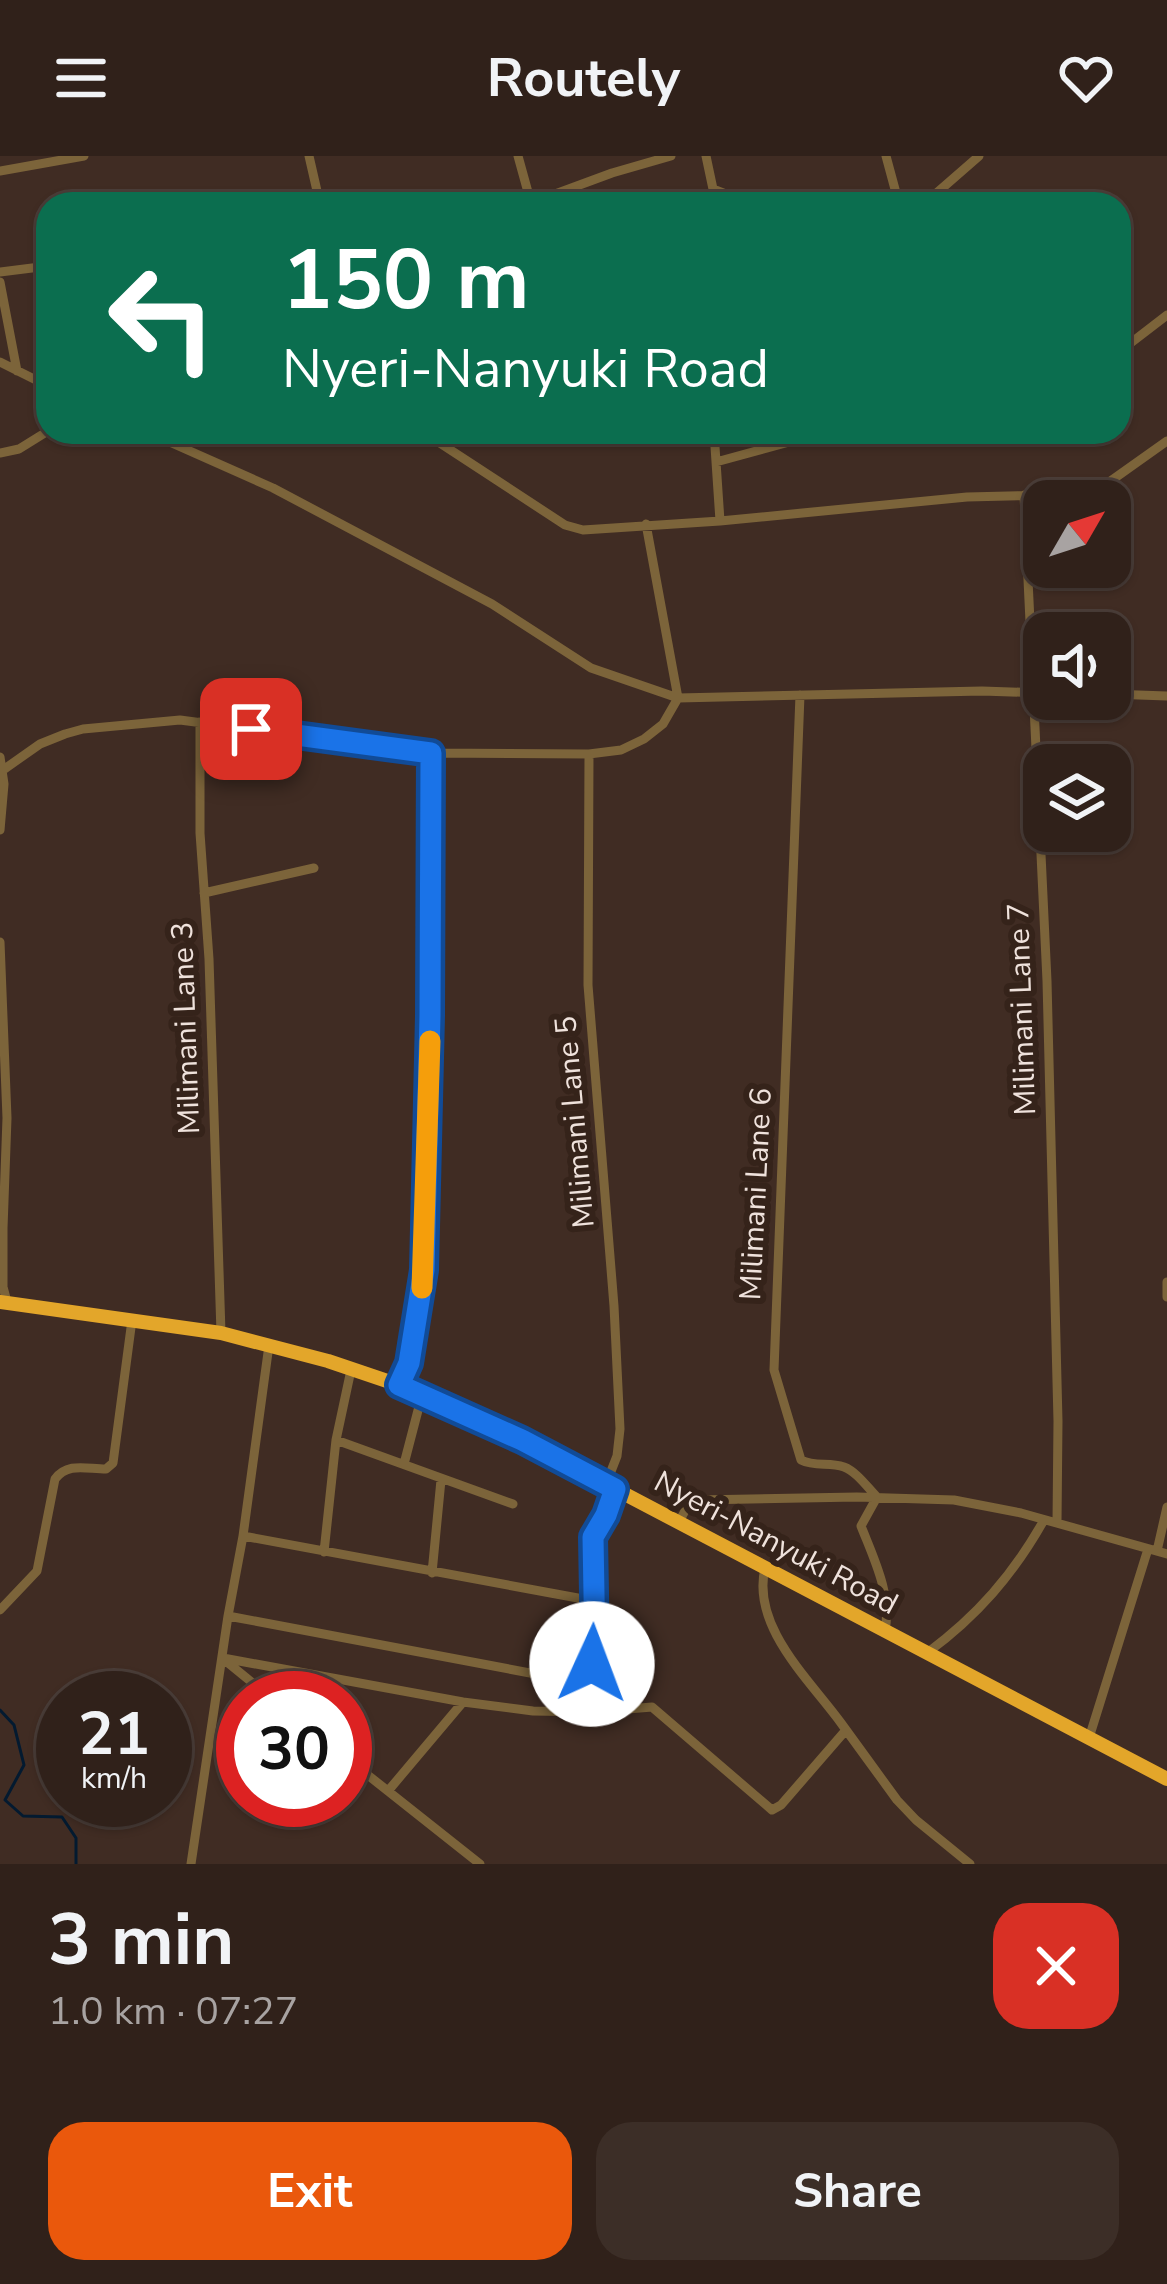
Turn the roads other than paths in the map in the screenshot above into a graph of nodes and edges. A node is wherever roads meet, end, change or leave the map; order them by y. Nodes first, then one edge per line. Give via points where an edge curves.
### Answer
1 (84, 156) edge
2 (309, 156) edge
3 (518, 156) edge
4 (671, 156) edge
5 (706, 156) edge
6 (886, 156) edge
7 (979, 156) edge
8 (0, 171) edge
9 (317, 192) edge
10 (527, 192) edge
11 (560, 192) edge
12 (720, 192) edge
13 (895, 192) edge
14 (938, 192) edge
15 (36, 268) edge
16 (0, 272) edge
17 (0, 282) edge
18 (1167, 315) edge
19 (1131, 343) edge
20 (0, 362) edge
21 (17, 371) junction
22 (36, 380) edge
23 (36, 438) edge
24 (1167, 441) edge
25 (182, 444) edge
26 (442, 444) edge
27 (715, 444) edge
28 (782, 444) edge
29 (0, 453) edge
30 (716, 462) junction
31 (1110, 480) edge
32 (1023, 495) edge
33 (720, 520) junction
34 (646, 524) junction
35 (1023, 692) edge
36 (800, 695) junction
37 (1131, 695) edge
38 (1167, 696) edge
39 (678, 698) junction
40 (1040, 720) edge
41 (200, 722) junction
42 (431, 753) junction
43 (589, 754) junction
44 (0, 757) edge
45 (3, 770) edge
46 (0, 830) edge
47 (314, 868) dead end
48 (204, 893) junction
49 (0, 942) edge
50 (1167, 1282) edge
51 (1167, 1297) edge
52 (3, 1302) edge
53 (132, 1320) junction
54 (221, 1333) junction
55 (269, 1345) junction
56 (351, 1370) junction
57 (399, 1385) junction
58 (422, 1395) junction
59 (336, 1440) junction
60 (404, 1464) junction
61 (441, 1480) junction
62 (610, 1486) junction
63 (877, 1497) junction
64 (513, 1504) dead end
65 (1167, 1507) edge
66 (1044, 1520) junction
67 (679, 1522) junction
68 (1057, 1522) junction
69 (243, 1536) junction
70 (1157, 1551) edge
71 (324, 1552) junction
72 (765, 1568) junction
73 (432, 1573) junction
74 (594, 1601) junction
75 (0, 1610) edge
76 (228, 1616) junction
77 (885, 1631) junction
78 (927, 1653) junction
79 (223, 1658) junction
80 (239, 1671) edge
81 (464, 1702) junction
82 (847, 1730) junction
83 (1088, 1738) junction
84 (372, 1778) edge
85 (1167, 1779) edge
86 (388, 1791) junction
87 (191, 1864) edge
88 (480, 1864) edge
89 (970, 1864) edge

1 - 8 street
2 - 9 street
3 - 10 street
4 - 11 street
5 - 12 street via 710,191
6 - 13 street
7 - 14 street
15 - 16 street
17 - 21 street
18 - 19 street
20 - 21 street
21 - 22 street
23 - 29 street
24 - 31 street
25 - 39 street via 491,604 591,668
26 - 34 street via 571,528
27 - 30 street
28 - 30 street
30 - 33 street
32 - 33 street
33 - 34 street
34 - 39 street
35 - 36 street
36 - 39 street
36 - 63 street, Milimani Lane 6 via 774,1370 801,1460 844,1467
37 - 38 street
39 - 43 street via 644,739
40 - 68 street, Milimani Lane 7
41 - 42 street
41 - 45 street via 82,729 40,744
41 - 48 street, Milimani Lane 3
42 - 43 street
42 - 57 street via 424,1270
43 - 62 street, Milimani Lane 5 via 588,985 620,1429
44 - 45 street
45 - 46 street
47 - 48 street
48 - 54 street, Milimani Lane 3
49 - 52 street
50 - 51 street
52 - 53 highway, Nyeri-Nanyuki Road
53 - 54 highway, Nyeri-Nanyuki Road
53 - 75 street via 113,1462 58,1474 37,1570
54 - 55 highway, Nyeri-Nanyuki Road
55 - 56 highway, Nyeri-Nanyuki Road
55 - 69 street
56 - 57 highway, Nyeri-Nanyuki Road
56 - 59 street
57 - 58 highway, Nyeri-Nanyuki Road
58 - 60 street
58 - 62 highway, Nyeri-Nanyuki Road
59 - 60 street
59 - 71 street
60 - 61 street
61 - 64 street
61 - 73 street
62 - 67 highway, Nyeri-Nanyuki Road
62 - 74 street, Milimani Lane 5 via 593,1537
63 - 66 street via 954,1500
63 - 67 street via 698,1501
63 - 77 street via 861,1526 881,1578
65 - 70 street
66 - 68 street
66 - 78 street via 992,1598
67 - 72 highway, Nyeri-Nanyuki Road
68 - 70 street
69 - 71 street
69 - 76 street
70 - 83 street
71 - 73 street
72 - 77 highway, Nyeri-Nanyuki Road
72 - 82 street via 763,1595 782,1644
73 - 74 street
74 - 76 street, Milimani Lane 5 via 595,1651 578,1680
76 - 79 street
77 - 78 highway, Nyeri-Nanyuki Road
78 - 83 highway, Nyeri-Nanyuki Road
79 - 80 street
79 - 81 street
79 - 87 street
81 - 82 street via 552,1711 652,1707 772,1810
81 - 86 street
82 - 89 street via 909,1813
83 - 85 highway, Nyeri-Nanyuki Road
84 - 86 street
86 - 88 street

